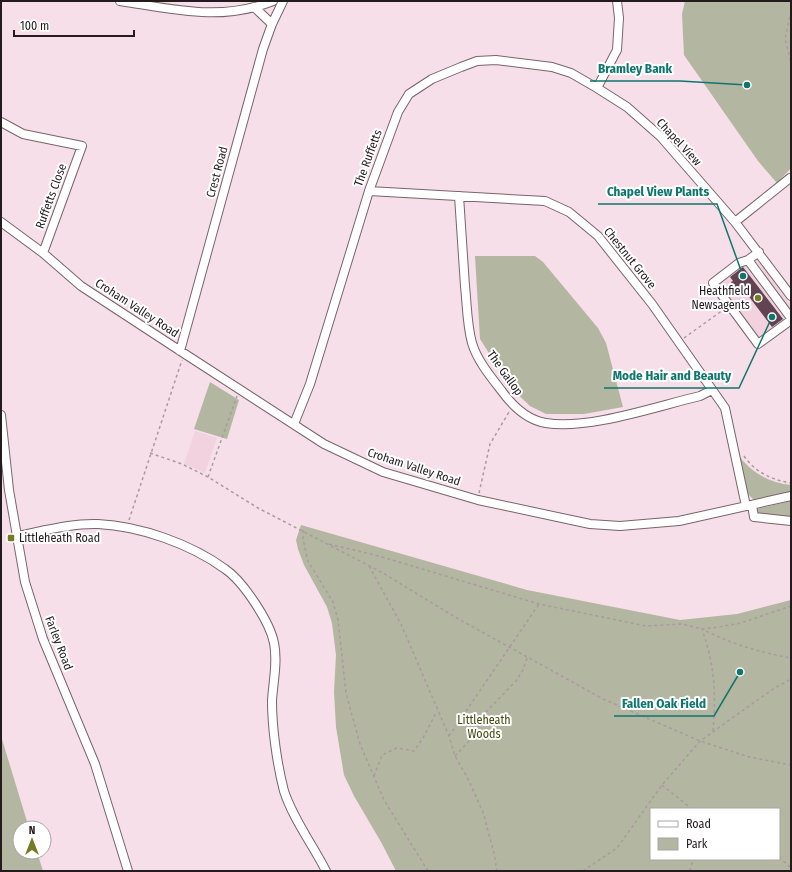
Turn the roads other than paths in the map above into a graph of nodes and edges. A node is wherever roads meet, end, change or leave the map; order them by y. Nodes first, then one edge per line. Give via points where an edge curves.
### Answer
1 (120, 1) edge
2 (273, 1) edge
3 (283, 1) edge
4 (617, 1) edge
5 (254, 7) junction
6 (272, 24) junction
7 (597, 88) junction
8 (1, 122) edge
9 (790, 178) edge
10 (369, 191) junction
11 (459, 196) junction
12 (1, 222) edge
13 (735, 222) junction
14 (759, 252) junction
15 (43, 253) junction
16 (748, 260) junction
17 (791, 296) edge
18 (791, 319) edge
19 (181, 355) junction
20 (712, 390) junction
21 (1, 415) edge
22 (294, 424) junction
23 (791, 496) edge
24 (749, 505) junction
25 (791, 521) edge
26 (17, 536) junction
27 (128, 871) edge
28 (326, 871) edge

1 - 5 street via 195,12 228,13
2 - 5 street
3 - 6 street, Crest Road
4 - 7 street via 617,50
5 - 6 street
6 - 19 street, Crest Road
7 - 10 street, The Ruffetts via 571,73 552,67 496,60 477,61 432,79 409,94 402,102
7 - 13 street, Chapel View via 627,107 661,137
8 - 15 street, Ruffetts Close via 23,134 82,146
9 - 13 street
10 - 11 street, Chestnut Grove
10 - 22 street, The Ruffetts via 310,384
11 - 20 street, Chestnut Grove via 545,201 569,212 598,236 652,304
11 - 20 street, The Gallop via 472,343 490,375 513,405 535,420 572,424 612,418 700,396
12 - 15 street, Croham Valley Road
13 - 14 street, Chapel View
14 - 16 street
14 - 17 street, Chapel View
15 - 19 street, Croham Valley Road via 81,286
16 - 18 street
16 - 18 street via 739,263 713,283 758,344
19 - 22 street, Croham Valley Road
20 - 24 street, Chestnut Grove via 725,408
21 - 26 street, Farley Road
22 - 24 street, Croham Valley Road via 324,444 384,472 478,500 590,524 620,526 679,521
23 - 24 street, Croham Valley Road
24 - 25 street via 754,517
26 - 27 street, Farley Road via 25,582 43,639 95,764
26 - 28 street via 97,524 127,527 185,547 226,569 251,597 268,626 274,644 275,673 272,701 284,790

